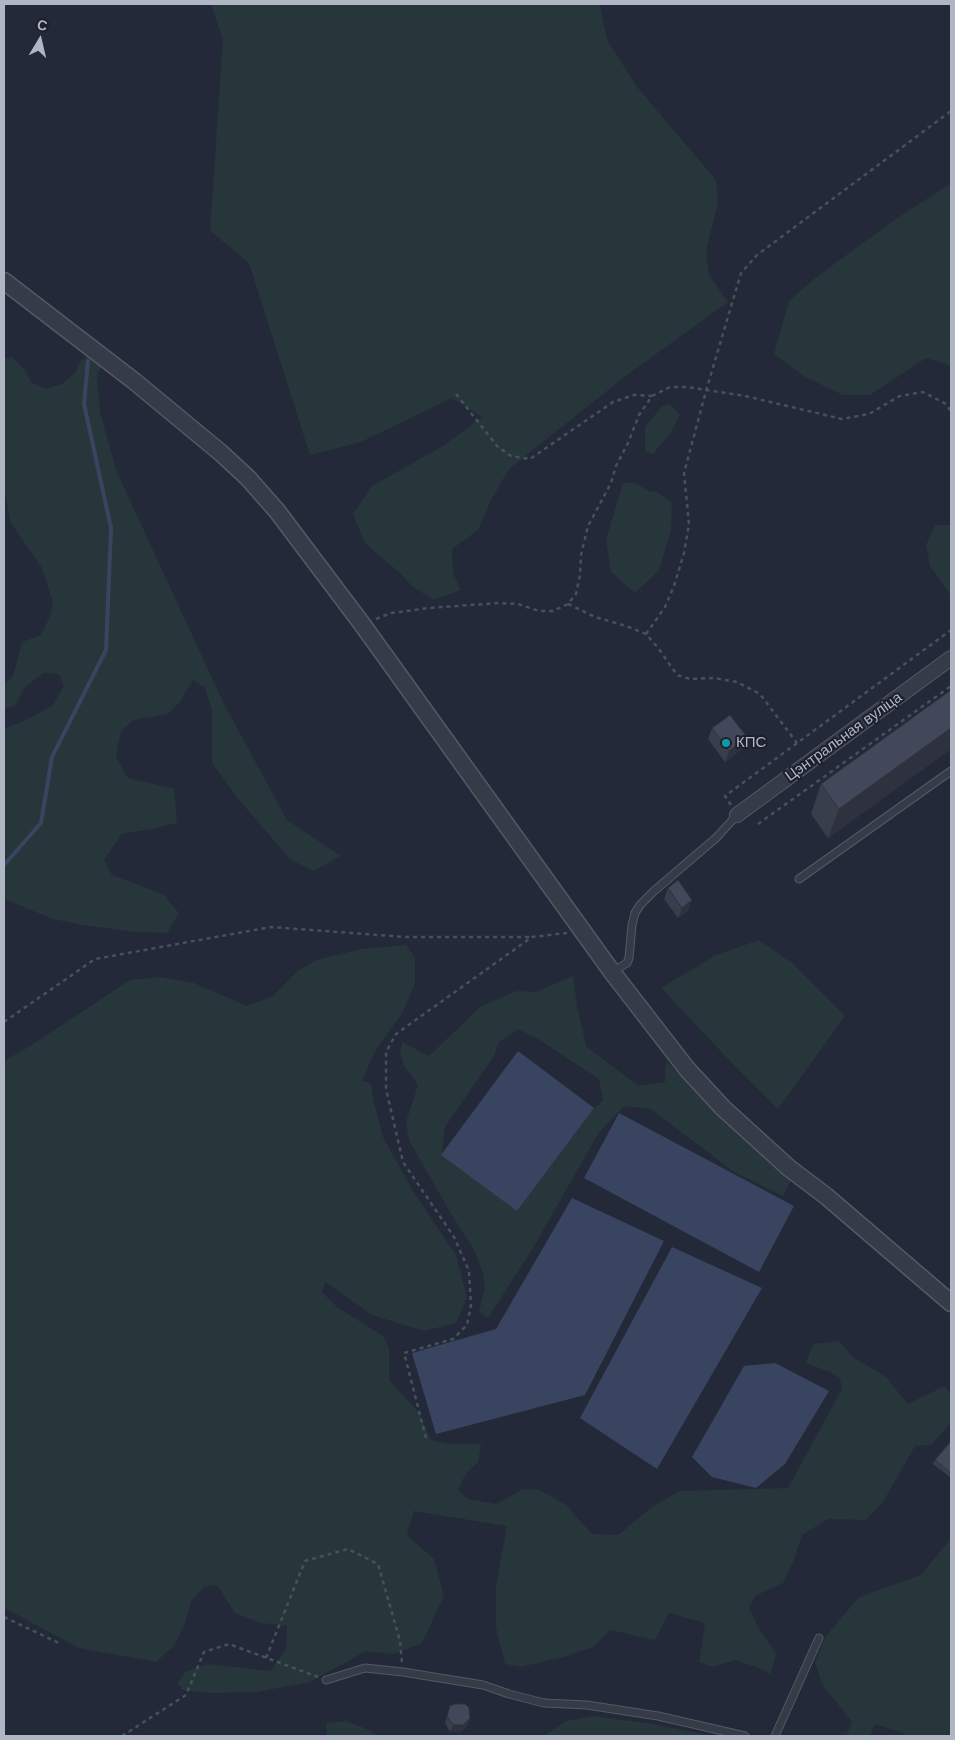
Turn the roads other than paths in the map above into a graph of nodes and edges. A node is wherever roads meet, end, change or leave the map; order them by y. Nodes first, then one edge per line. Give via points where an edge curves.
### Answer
1 (4, 281) edge
2 (951, 658) edge
3 (951, 771) edge
4 (737, 815) joint
5 (799, 879) dead end
6 (612, 972) junction
7 (951, 1303) edge
8 (819, 1638) dead end
9 (326, 1680) road end
10 (745, 1736) edge
11 (775, 1736) edge

1 - 6 street via 134,381 248,478 362,624
2 - 4 street, Цэнтральная вуліца
3 - 5 lane
4 - 6 lane via 635,912 630,958
6 - 7 street via 687,1069 723,1108 788,1168 826,1196
8 - 11 lane
9 - 10 lane via 364,1668 403,1672 483,1684 544,1703 587,1705 658,1716

